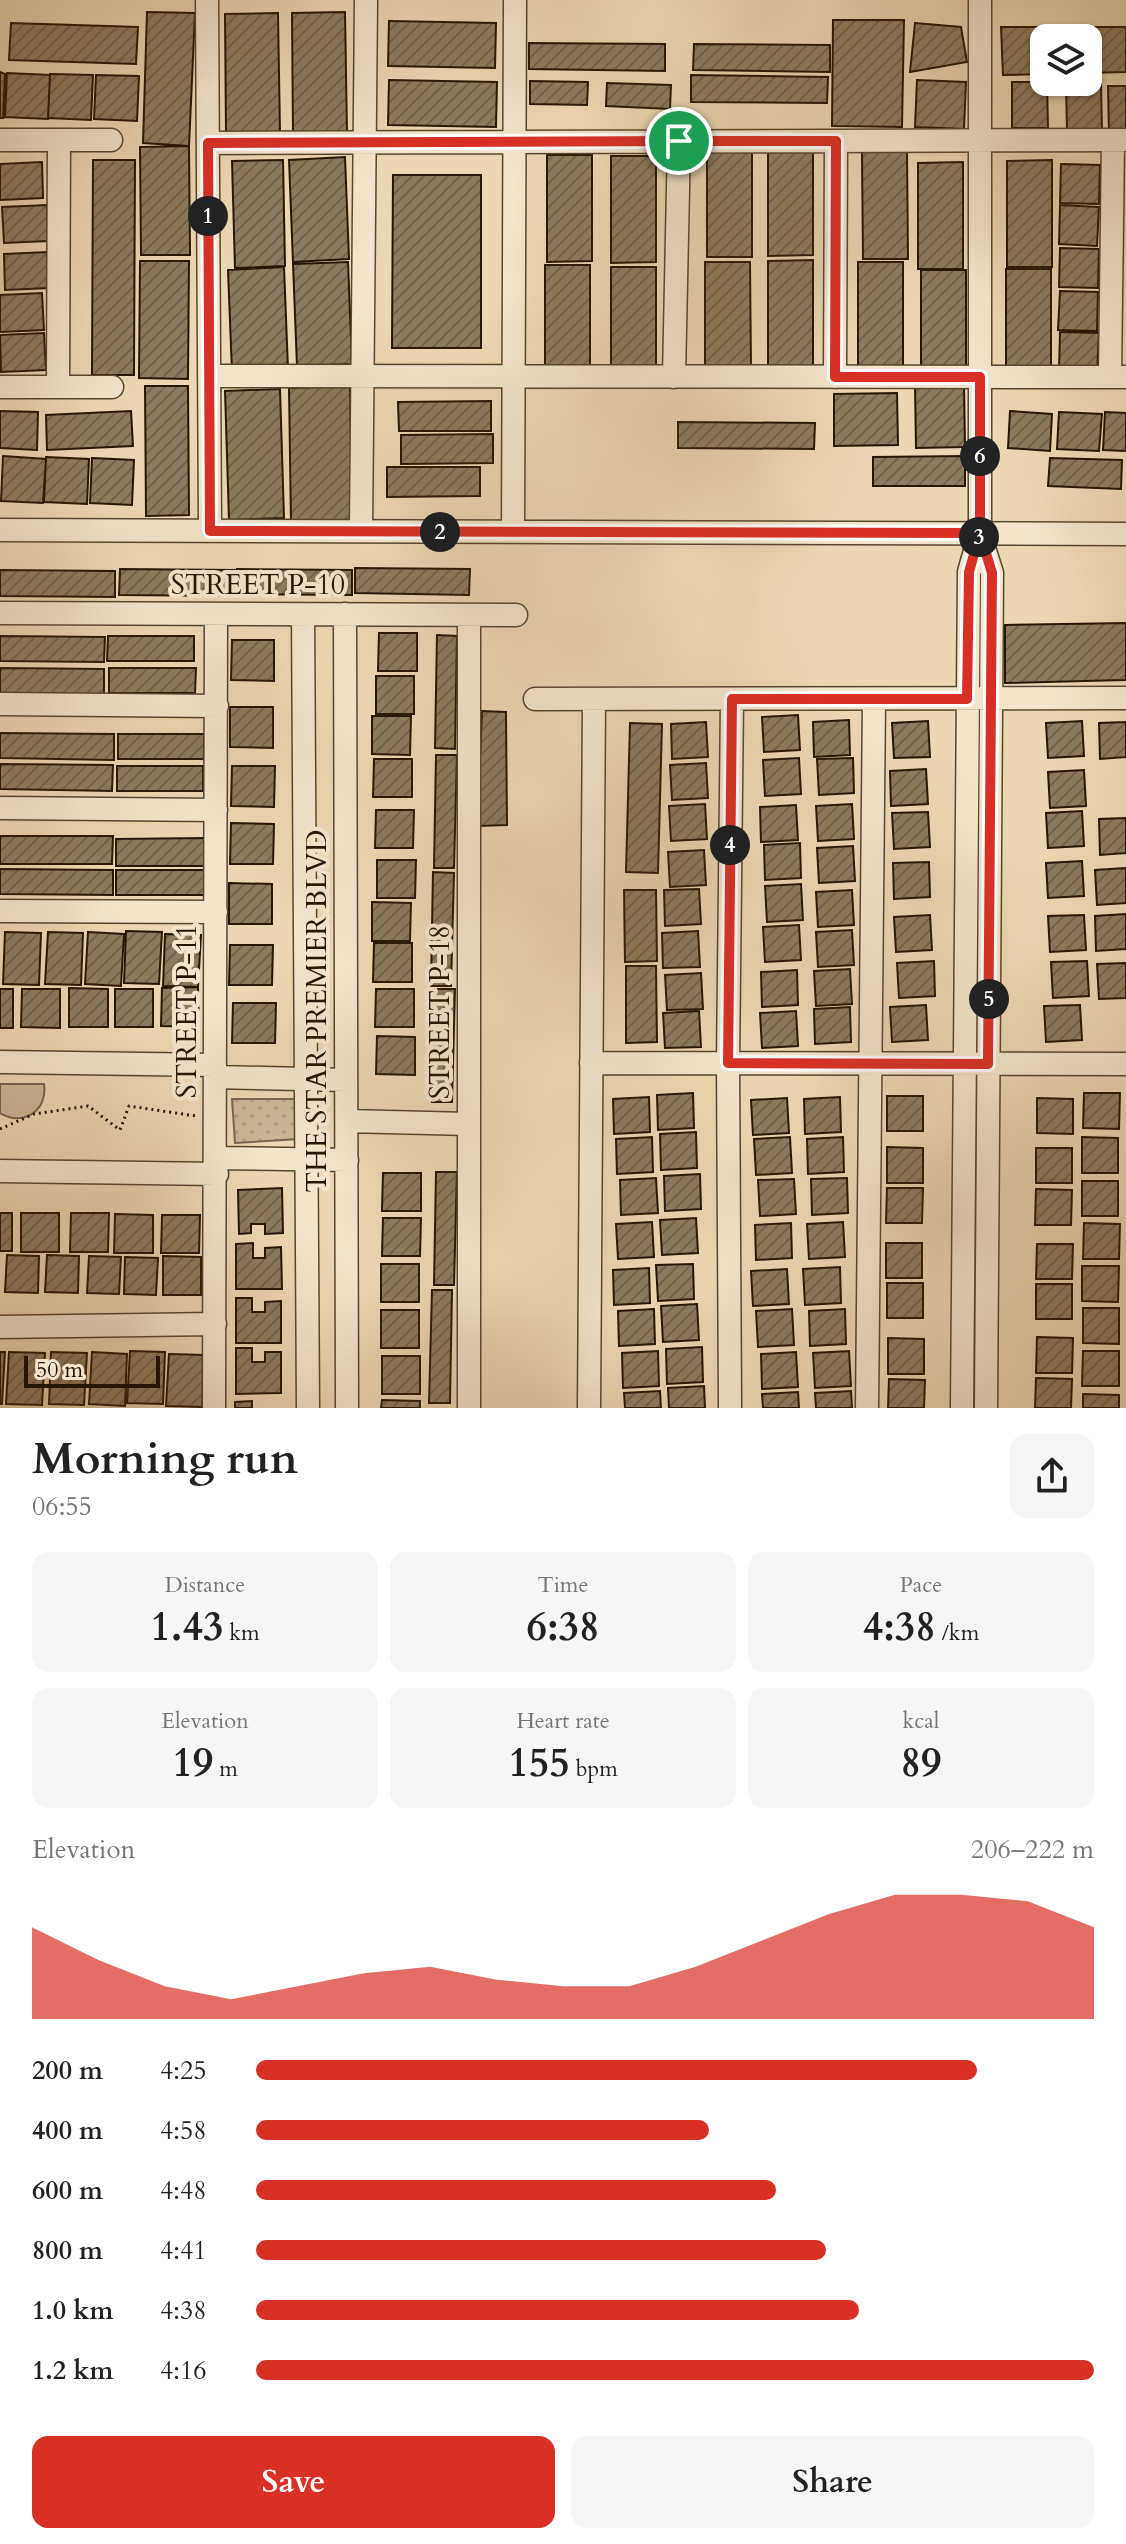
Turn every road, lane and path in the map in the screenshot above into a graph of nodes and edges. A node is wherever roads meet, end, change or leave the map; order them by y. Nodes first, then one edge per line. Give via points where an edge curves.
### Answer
1 (207, 0) edge
2 (366, 0) edge
3 (515, 0) edge
4 (980, 0) edge
5 (0, 140) edge
6 (59, 140) junction
7 (111, 140) dead end
8 (980, 140) junction
9 (1120, 140) edge
10 (679, 141) junction
11 (836, 141) junction
12 (513, 142) junction
13 (208, 143) junction
14 (365, 143) junction
15 (209, 376) junction
16 (363, 376) junction
17 (514, 376) junction
18 (674, 377) junction
19 (835, 377) junction
20 (980, 377) junction
21 (1118, 377) edge
22 (0, 387) edge
23 (58, 387) junction
24 (112, 387) dead end
25 (0, 530) edge
26 (210, 531) junction
27 (361, 531) junction
28 (513, 532) junction
29 (980, 533) junction
30 (1126, 534) edge
31 (0, 613) edge
32 (216, 614) junction
33 (345, 614) junction
34 (303, 615) junction
35 (469, 615) junction
36 (516, 615) dead end
37 (991, 698) junction
38 (1126, 698) edge
39 (535, 699) dead end
40 (594, 699) junction
41 (732, 699) junction
42 (874, 699) junction
43 (967, 699) junction
44 (0, 704) edge
45 (217, 706) junction
46 (0, 808) edge
47 (216, 810) junction
48 (0, 911) edge
49 (216, 912) junction
50 (0, 1062) edge
51 (591, 1063) junction
52 (728, 1063) junction
53 (870, 1064) junction
54 (964, 1064) junction
55 (988, 1064) junction
56 (1126, 1064) edge
57 (216, 1071) junction
58 (306, 1079) junction
59 (346, 1080) junction
60 (216, 1119) junction
61 (347, 1121) junction
62 (469, 1124) junction
63 (0, 1129) edge
64 (306, 1160) junction
65 (347, 1160) junction
66 (216, 1166) junction
67 (0, 1171) edge
68 (215, 1324) junction
69 (0, 1327) edge
70 (214, 1408) edge
71 (308, 1408) edge
72 (347, 1408) edge
73 (469, 1408) edge
74 (589, 1408) edge
75 (730, 1408) edge
76 (867, 1408) edge
77 (962, 1408) edge
78 (986, 1408) edge

1 - 13 street
2 - 14 street
3 - 12 street
4 - 8 street
5 - 6 street
6 - 7 street
6 - 23 street
8 - 9 street
8 - 11 street
8 - 20 street
9 - 21 street
10 - 11 street
10 - 12 street
10 - 18 street
11 - 19 street
12 - 14 street
12 - 17 street
13 - 14 street
13 - 15 street
14 - 16 street
15 - 16 street
15 - 26 street
16 - 17 street
16 - 27 street
17 - 18 street
17 - 28 street
18 - 19 street
19 - 20 street
20 - 21 street
20 - 29 street
22 - 23 street
23 - 24 street
25 - 26 street
26 - 27 street
27 - 28 street
28 - 29 street
29 - 30 street
29 - 37 street via 992,573
29 - 43 street via 969,572
31 - 32 street, STREET P-10
32 - 34 street, STREET P-10
32 - 45 street, STREET P-11
33 - 34 street, STREET P-10
33 - 35 street, STREET P-10
33 - 59 street, THE STAR PREMIER BLVD
34 - 58 street, THE STAR PREMIER BLVD
35 - 36 street, STREET P-10
35 - 62 street, STREET P-18
37 - 38 street
37 - 43 street
37 - 55 street
39 - 40 street
40 - 41 street
40 - 51 street
41 - 42 street
41 - 52 street
42 - 43 street
42 - 53 street
43 - 54 street
44 - 45 street
45 - 47 street, STREET P-11
46 - 47 street
47 - 49 street, STREET P-11
48 - 49 street
49 - 57 street, STREET P-11
50 - 57 street
51 - 52 street
51 - 74 street
52 - 53 street
52 - 75 street
53 - 54 street
53 - 76 street
54 - 55 street
54 - 77 street
55 - 56 street
55 - 78 street
57 - 58 street
57 - 60 street, STREET P-11
58 - 59 street
58 - 64 street, THE STAR PREMIER BLVD
59 - 61 street, THE STAR PREMIER BLVD
60 - 63 path via 129,1106 120,1130 88,1106 34,1114
60 - 66 street, STREET P-11
61 - 62 street
61 - 65 street, THE STAR PREMIER BLVD
62 - 73 street, STREET P-18
64 - 65 street
64 - 66 street
64 - 71 street, THE STAR PREMIER BLVD
65 - 72 street, THE STAR PREMIER BLVD
66 - 67 street
66 - 68 street, STREET P-11
68 - 69 street
68 - 70 street, STREET P-11

